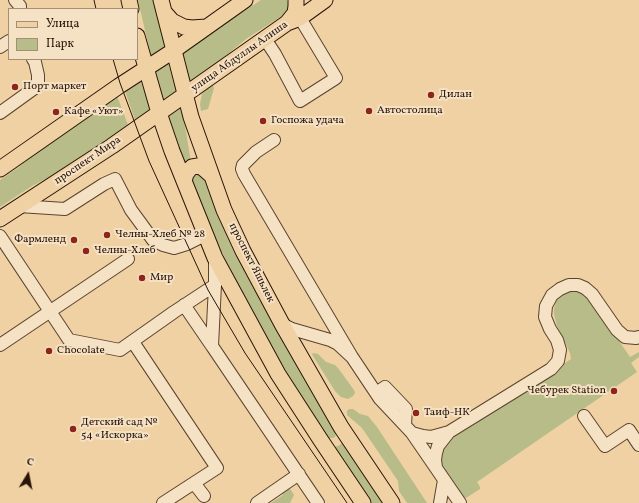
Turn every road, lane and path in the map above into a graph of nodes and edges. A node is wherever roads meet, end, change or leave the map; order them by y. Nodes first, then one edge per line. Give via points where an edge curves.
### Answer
1 (245, 0) edge
2 (296, 0) edge
3 (325, 0) edge
4 (162, 6) edge
5 (294, 21) junction
6 (206, 27) junction
7 (264, 39) junction
8 (138, 40) edge
9 (168, 54) junction
10 (34, 60) edge
11 (146, 69) junction
12 (205, 81) junction
13 (181, 98) junction
14 (0, 113) edge
15 (159, 114) junction
16 (191, 117) junction
17 (274, 140) dead end
18 (0, 169) edge
19 (212, 175) junction
20 (184, 181) junction
21 (7, 214) edge
22 (205, 235) junction
23 (0, 236) edge
24 (215, 258) junction
25 (128, 259) dead end
26 (215, 285) junction
27 (184, 305) junction
28 (50, 311) junction
29 (331, 323) junction
30 (282, 324) junction
31 (319, 337) junction
32 (639, 337) edge
33 (133, 342) junction
34 (0, 345) edge
35 (212, 346) junction
36 (352, 358) junction
37 (584, 416) dead end
38 (341, 427) junction
39 (408, 429) junction
40 (449, 432) junction
41 (320, 439) junction
42 (639, 445) edge
43 (436, 467) junction
44 (299, 474) junction
45 (444, 480) junction
46 (194, 483) junction
47 (204, 496) dead end
48 (163, 503) edge
49 (256, 503) edge
50 (318, 503) edge
51 (364, 503) edge
52 (392, 503) edge
53 (440, 503) edge
54 (460, 503) edge

1 - 6 main road
2 - 5 main road
3 - 5 main road, улица Абдуллы Алиша
4 - 6 main road via 172,21 184,27
4 - 9 main road, проспект Яшьлек
5 - 7 main road, улица Абдуллы Алиша
5 - 7 street via 336,78 300,101
6 - 9 main road
7 - 12 main road, улица Абдуллы Алиша
8 - 11 main road
9 - 11 main road
9 - 13 main road, проспект Яшьлек
10 - 14 street via 38,75 36,87
11 - 15 main road
11 - 18 main road
12 - 13 main road, улица Абдуллы Алиша
12 - 16 main road via 194,101
13 - 15 main road, проспект Мира
13 - 16 main road, проспект Яшьлек
15 - 20 main road
15 - 21 main road, проспект Мира
16 - 19 main road, проспект Яшьлек
17 - 29 street via 256,152 242,169
19 - 20 main road via 203,168 192,167
19 - 30 main road, проспект Яшьлек via 224,210 243,251
20 - 22 main road
21 - 22 street via 65,209 115,179 131,210 153,240 163,246 174,248
22 - 24 main road
23 - 28 street via 13,248
24 - 26 street
24 - 41 main road via 278,374
25 - 28 street
26 - 27 street
26 - 35 street
27 - 33 street
27 - 35 street
28 - 33 street via 69,340 120,350
28 - 34 street
29 - 31 street via 329,333
29 - 36 street
30 - 31 street
30 - 38 main road, проспект Яшьлек
31 - 36 street via 338,344
32 - 40 street via 625,337 617,330 585,288 569,285 560,289 552,295 546,306 545,317 560,350 558,361 551,369
33 - 46 street via 217,468
35 - 44 street
36 - 39 street via 380,399
37 - 42 street via 605,446 629,430
38 - 41 main road via 341,435 334,442
38 - 52 main road, проспект Яшьлек
39 - 40 street via 431,437
39 - 43 street
40 - 43 street via 438,446
41 - 51 main road
43 - 45 street
44 - 49 street
44 - 50 street
45 - 53 street
45 - 54 street
46 - 47 street
46 - 48 street

